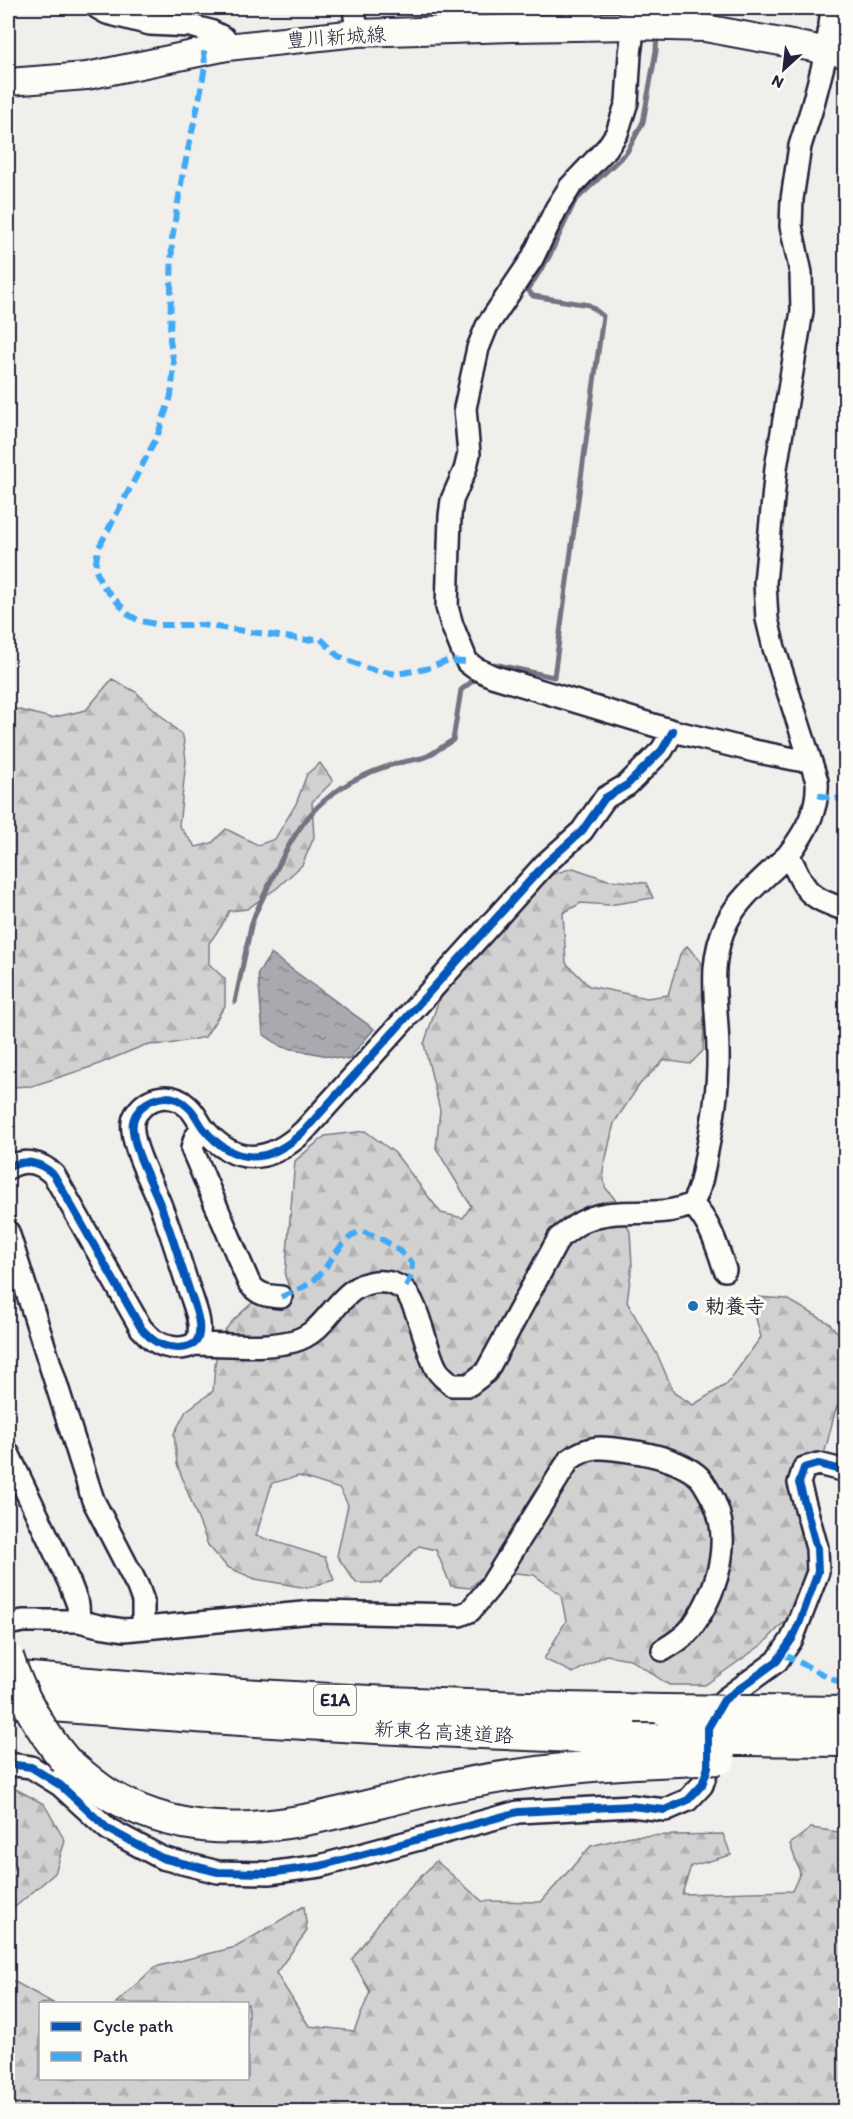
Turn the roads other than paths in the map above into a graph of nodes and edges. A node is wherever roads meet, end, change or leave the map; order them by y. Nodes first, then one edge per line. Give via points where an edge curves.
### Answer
1 (98, 8) edge
2 (354, 8) edge
3 (832, 8) edge
4 (636, 17) edge
5 (357, 33) junction
6 (227, 46) junction
7 (836, 52) edge
8 (8, 82) edge
9 (673, 731) junction
10 (809, 758) junction
11 (788, 855) junction
12 (846, 910) edge
13 (203, 1128) junction
14 (8, 1168) edge
15 (692, 1203) junction
16 (8, 1232) edge
17 (725, 1270) dead end
18 (281, 1297) dead end
19 (194, 1344) junction
20 (8, 1453) edge
21 (846, 1471) edge
22 (79, 1621) junction
23 (8, 1624) edge
24 (143, 1627) junction
25 (663, 1650) dead end
26 (8, 1657) edge
27 (8, 1676) edge
28 (8, 1702) edge
29 (846, 1712) edge
30 (846, 1742) edge
31 (635, 1751) junction
32 (846, 1754) edge
33 (8, 1764) edge

1 - 6 street via 150,24 210,31 224,38
2 - 5 street
3 - 7 street
4 - 5 main road, 豊川新城線
4 - 7 main road, 豊川新城線
4 - 9 street via 627,102 617,133 565,194 532,259 492,318 477,348 465,408 469,454 450,516 447,607 467,662 484,672
5 - 6 main road, 豊川新城線
6 - 8 main road, 豊川新城線 via 87,76
7 - 10 street via 800,146 792,199 791,226 801,273 802,311 776,468 765,583 774,648
9 - 10 street via 798,760
9 - 13 street via 662,750 627,785 605,798 582,831 545,864 292,1142 267,1155 245,1155 229,1150
10 - 11 street via 817,781 815,809
11 - 12 street via 813,895
11 - 15 street via 739,904 720,939 714,964 716,1101 700,1185
13 - 18 street via 192,1149 249,1283 257,1293
13 - 19 street via 189,1107 169,1097 150,1101 133,1121 135,1141 195,1308 199,1332
14 - 19 street via 36,1163 47,1168 141,1328 163,1346
15 - 17 street via 716,1242
15 - 19 street via 682,1209 657,1213 588,1219 571,1228 559,1238 486,1372 469,1385 452,1385 436,1370 411,1301 404,1290 388,1281 369,1283 352,1291 320,1327 296,1341 272,1345
16 - 24 street via 93,1500 143,1601
20 - 22 street via 70,1584
21 - 33 street via 818,1464 804,1468 799,1483 817,1548 818,1572 799,1624 777,1661 724,1700 708,1728 708,1767 702,1785 688,1800 665,1810 631,1806 518,1812 320,1866 269,1873 218,1872 162,1858 108,1829 60,1785 31,1767
22 - 23 street
22 - 24 street via 124,1630
24 - 25 street via 313,1612 460,1615 470,1611 490,1587 569,1460 581,1451 600,1447 643,1453 681,1465 699,1477 716,1504 723,1535 720,1568 691,1628
26 - 31 highway, bridge via 28,1707 66,1761 113,1796 183,1824 233,1829 293,1823 470,1783 592,1765
27 - 29 highway, 新東名高速道路 / E1A, bridge via 252,1696 545,1709
28 - 31 highway, 新東名高速道路 / E1A
30 - 31 highway, 新東名高速道路 / E1A, bridge
31 - 32 highway, bridge

